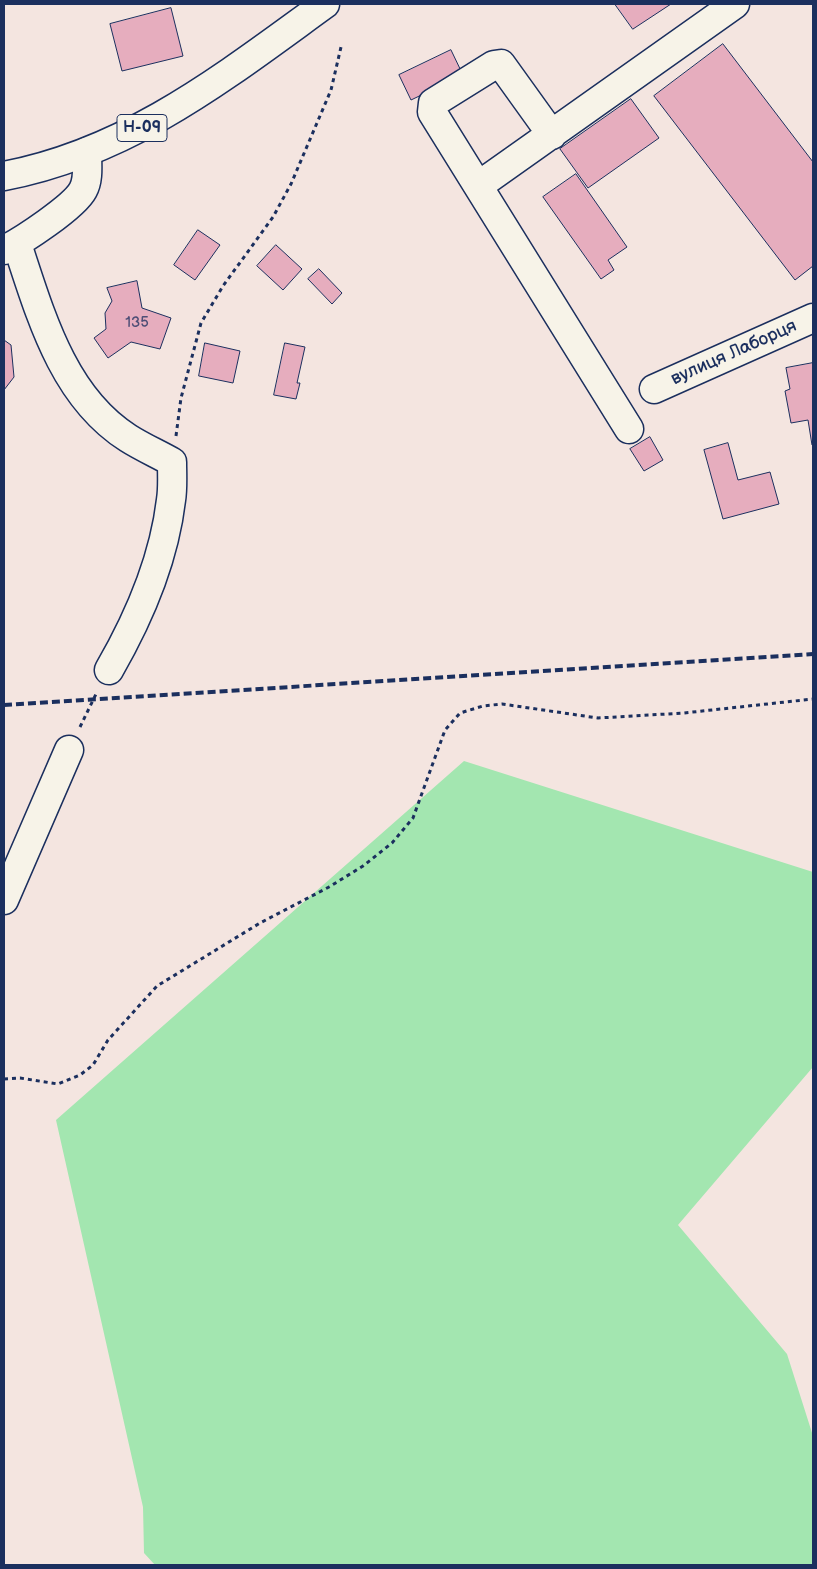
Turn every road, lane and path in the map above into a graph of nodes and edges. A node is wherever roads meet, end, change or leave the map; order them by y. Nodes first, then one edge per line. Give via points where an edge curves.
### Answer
1 (290, 4) edge
2 (325, 4) edge
3 (735, 4) edge
4 (341, 47) dead end
5 (264, 48) junction
6 (552, 135) junction
7 (87, 152) junction
8 (4, 176) edge
9 (478, 186) junction
10 (10, 247) edge
11 (813, 318) edge
12 (654, 389) dead end
13 (629, 429) dead end
14 (172, 462) junction
15 (109, 670) joint
16 (813, 699) edge
17 (69, 750) joint
18 (4, 900) edge
19 (4, 1080) edge

1 - 5 main road, Н-09
2 - 5 main road, Н-09
3 - 6 main road
4 - 14 path via 331,90 291,184 274,217 223,286 201,323 181,398
5 - 7 main road, Н-09 via 150,124
6 - 9 main road
6 - 9 main road via 501,64 494,65 433,103 432,112
7 - 8 main road, Н-09
7 - 10 main road via 88,175 83,191 70,205
9 - 13 main road
10 - 14 main road via 49,338 80,390 99,413 127,438
11 - 12 main road, вулиця Лаборця
14 - 15 main road via 172,500 163,542 147,593 128,638
15 - 17 path
16 - 19 path via 684,713 598,718 502,704 482,706 460,714 445,730 413,818 392,843 329,887 260,923 157,986 108,1040 93,1065 80,1076 58,1084 20,1078
17 - 18 main road

